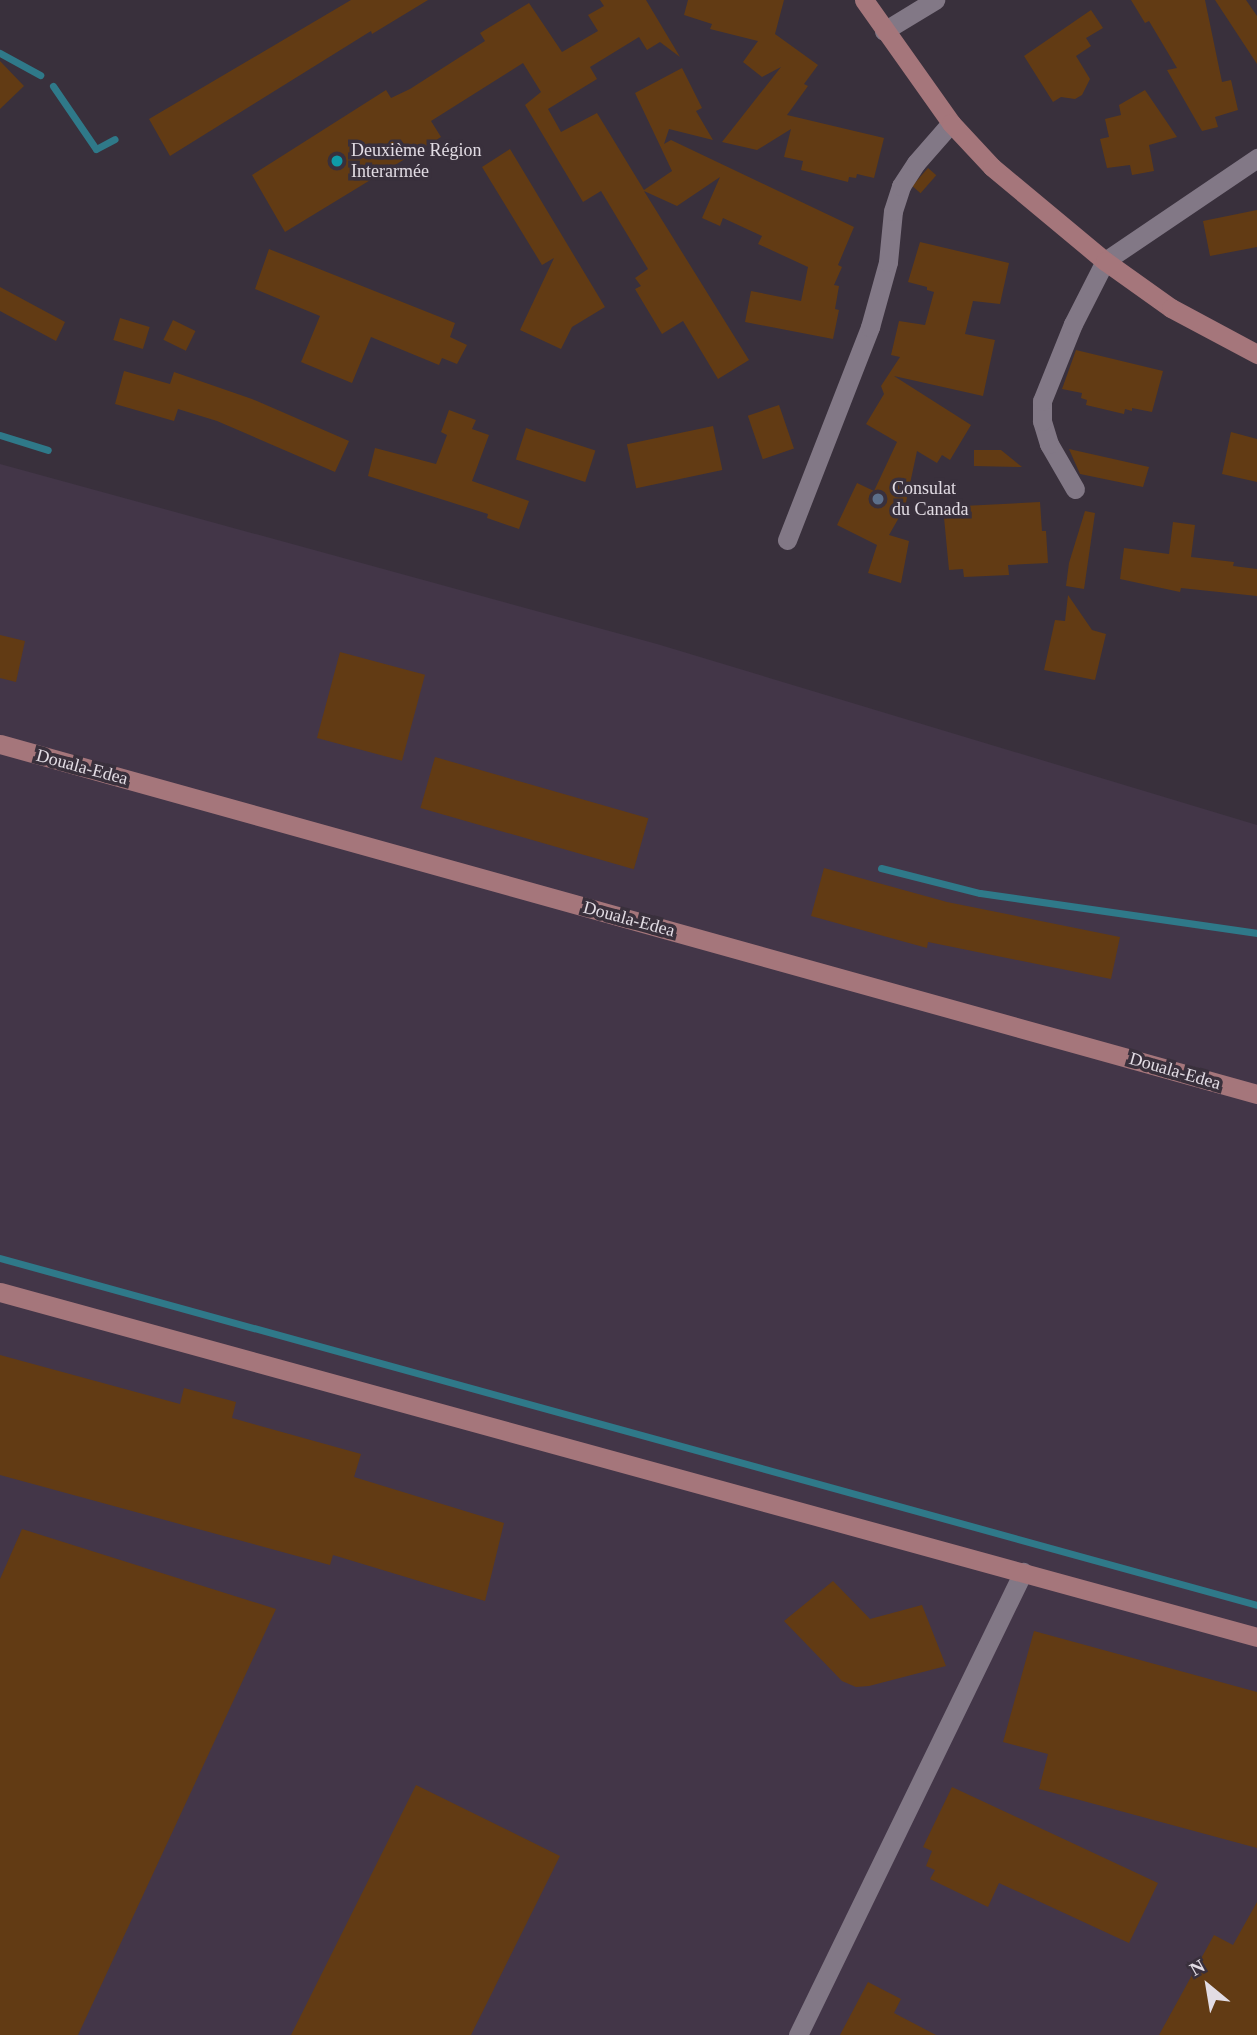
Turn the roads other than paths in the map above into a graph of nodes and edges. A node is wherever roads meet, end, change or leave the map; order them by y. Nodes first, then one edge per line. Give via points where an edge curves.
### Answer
1 (864, 0) edge
2 (935, 0) edge
3 (884, 31) junction
4 (951, 123) junction
5 (1257, 158) edge
6 (1104, 261) junction
7 (1257, 354) edge
8 (1075, 489) dead end
9 (787, 540) dead end
10 (0, 744) edge
11 (1257, 1094) edge
12 (0, 1292) edge
13 (1023, 1572) junction
14 (1257, 1637) edge
15 (798, 2035) edge

1 - 3 main road
2 - 3 street
3 - 4 main road
4 - 6 main road via 992,167
4 - 9 street via 901,186 893,211 888,262 870,327
5 - 6 street
6 - 7 main road via 1171,308
6 - 8 street via 1042,401 1049,443
10 - 11 main road, Douala-Edea
12 - 13 main road
13 - 14 main road
13 - 15 street

